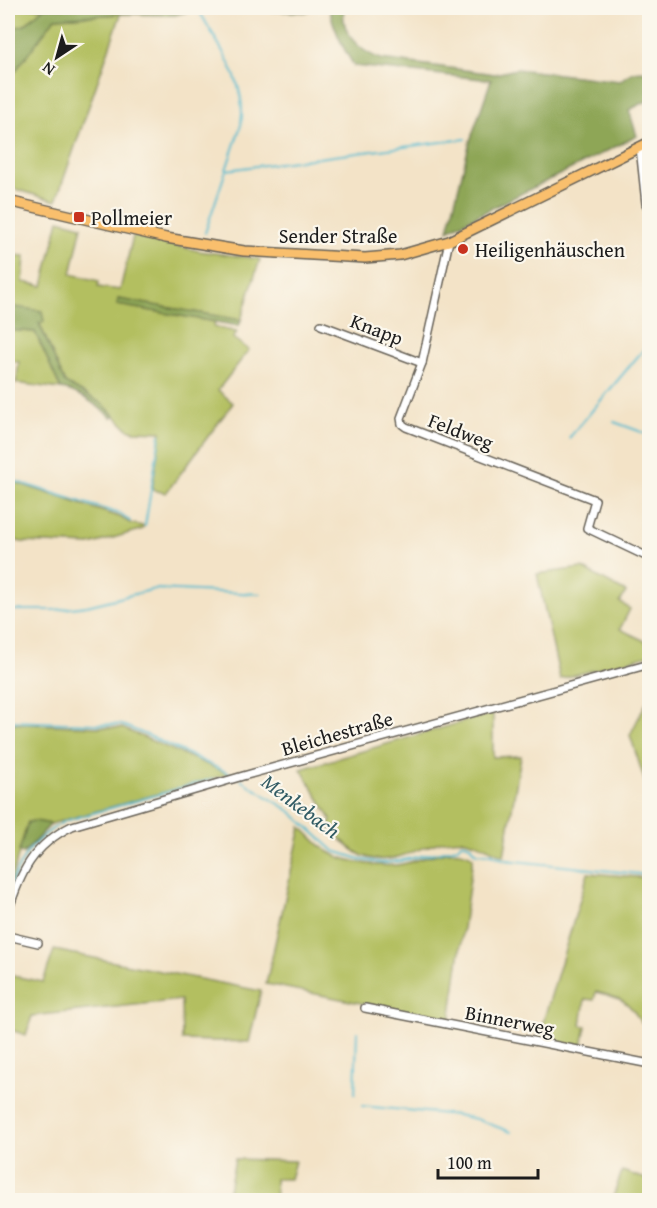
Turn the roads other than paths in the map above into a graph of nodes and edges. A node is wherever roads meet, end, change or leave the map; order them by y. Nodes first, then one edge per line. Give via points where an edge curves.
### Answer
1 (650, 142) edge
2 (640, 147) junction
3 (8, 201) edge
4 (650, 211) edge
5 (449, 241) junction
6 (321, 325) dead end
7 (422, 363) junction
8 (650, 558) edge
9 (650, 664) edge
10 (8, 912) edge
11 (8, 936) edge
12 (38, 943) dead end
13 (365, 1008) dead end
14 (650, 1064) edge

1 - 2 main road, Sender Straße
2 - 4 street
2 - 5 main road, Sender Straße
3 - 5 main road, Sender Straße via 166,238 244,251 365,258 400,255
5 - 7 street, Feldweg
6 - 7 street, Knapp
7 - 8 street, Feldweg via 401,418 406,428 595,500 587,528
9 - 10 street, Bleichestraße via 72,826 36,851 16,887
11 - 12 street
13 - 14 street, Binnerweg

